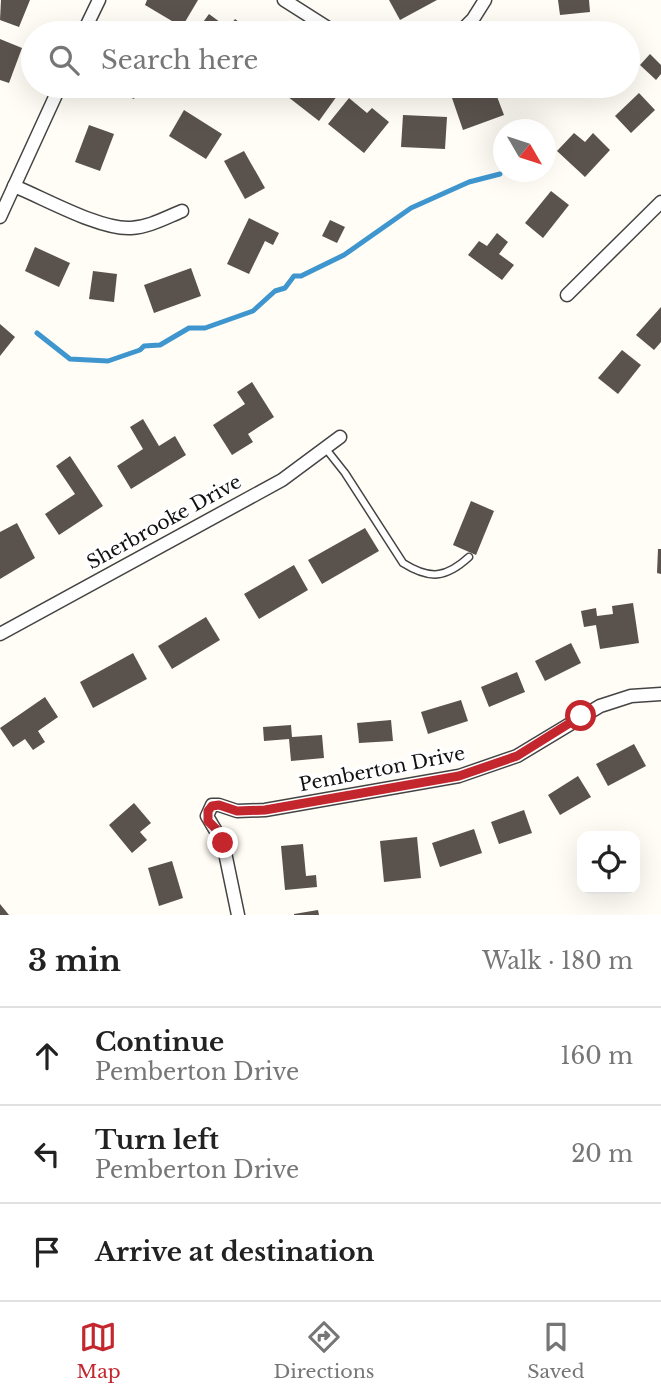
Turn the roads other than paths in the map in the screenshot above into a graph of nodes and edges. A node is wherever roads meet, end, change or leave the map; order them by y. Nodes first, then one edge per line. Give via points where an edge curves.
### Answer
1 (100, 0) edge
2 (284, 0) edge
3 (485, 0) edge
4 (89, 21) edge
5 (317, 21) edge
6 (472, 21) edge
7 (54, 98) edge
8 (14, 186) junction
9 (661, 202) edge
10 (182, 211) dead end
11 (0, 217) edge
12 (566, 295) dead end
13 (340, 437) dead end
14 (326, 449) junction
15 (469, 557) dead end
16 (0, 634) edge
17 (661, 694) edge
18 (238, 915) edge

1 - 4 street
2 - 5 street
3 - 6 street
7 - 8 street
8 - 10 street via 110,226 148,225
8 - 11 street
9 - 12 street
13 - 14 street, Sherbrooke Drive
14 - 15 lane via 403,563 418,572 438,575 454,571
14 - 16 street, Sherbrooke Drive via 282,480
17 - 18 street, Pemberton Drive via 631,696 600,706 517,756 459,776 265,810 212,806 207,816 223,843

